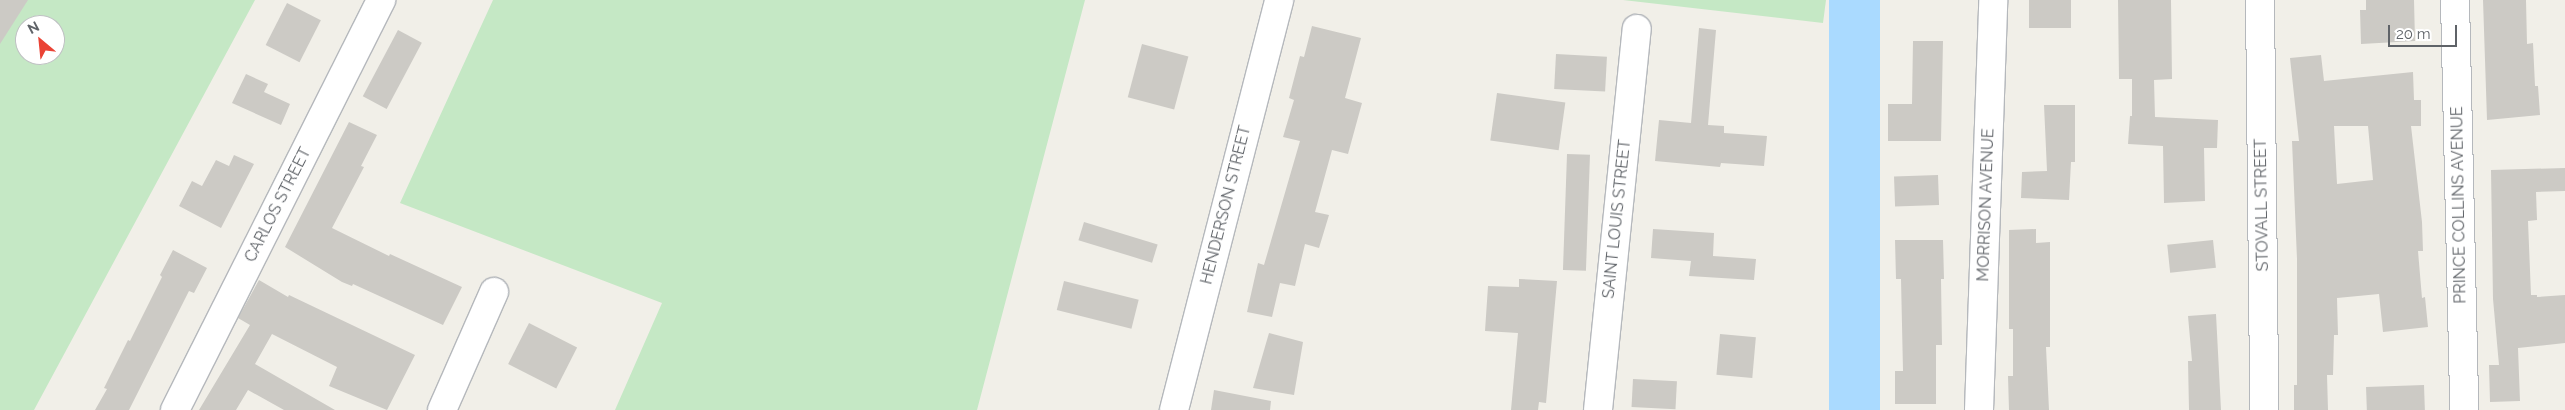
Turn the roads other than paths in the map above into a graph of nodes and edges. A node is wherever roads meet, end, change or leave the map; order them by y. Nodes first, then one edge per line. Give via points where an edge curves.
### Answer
1 (381, 0) edge
2 (1279, 0) edge
3 (1992, 0) edge
4 (2260, 0) edge
5 (2455, 0) edge
6 (1637, 28) dead end
7 (494, 292) dead end
8 (175, 410) edge
9 (442, 410) edge
10 (1174, 410) edge
11 (1598, 410) edge
12 (1979, 410) edge
13 (2264, 410) edge
14 (2464, 410) edge

1 - 8 street, CARLOS STREET
2 - 10 street, HENDERSON STREET
3 - 12 street, MORRISON AVENUE
4 - 13 street, STOVALL STREET
5 - 14 street, PRINCE COLLINS AVENUE
6 - 11 street, SAINT LOUIS STREET
7 - 9 street

